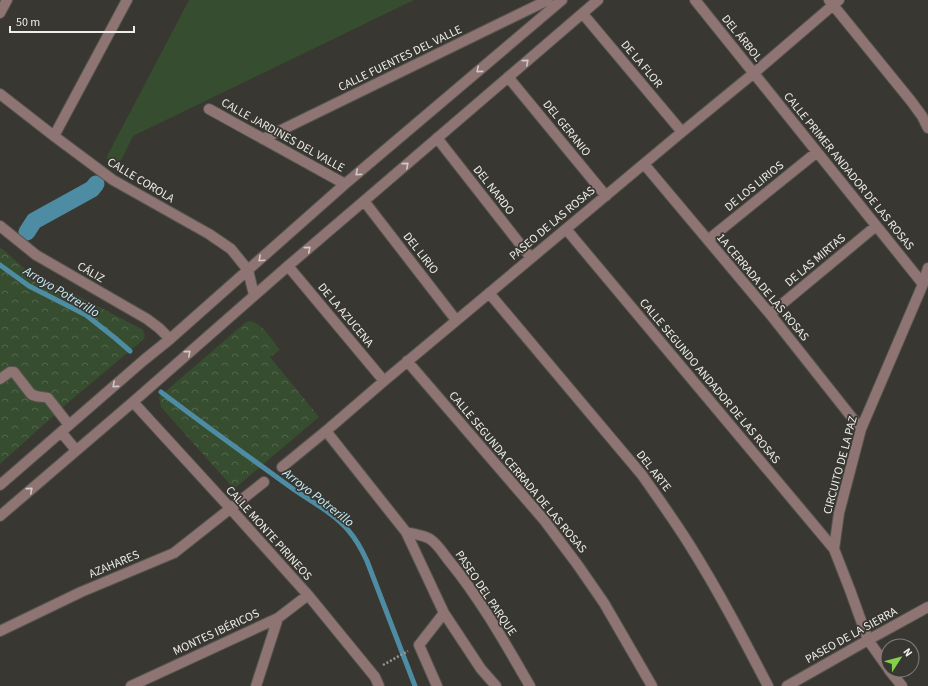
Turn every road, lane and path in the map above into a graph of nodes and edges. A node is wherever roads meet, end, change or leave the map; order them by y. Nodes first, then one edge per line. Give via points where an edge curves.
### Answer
1 (7, 0) edge
2 (127, 0) edge
3 (548, 0) edge
4 (562, 0) edge
5 (598, 0) edge
6 (695, 0) edge
7 (833, 2) edge
8 (0, 13) edge
9 (583, 14) junction
10 (754, 73) junction
11 (508, 77) junction
12 (0, 94) edge
13 (209, 108) dead end
14 (928, 128) edge
15 (682, 132) junction
16 (54, 136) junction
17 (437, 138) junction
18 (263, 139) junction
19 (817, 152) junction
20 (644, 164) junction
21 (345, 184) junction
22 (606, 196) junction
23 (364, 201) junction
24 (0, 226) edge
25 (876, 226) junction
26 (566, 229) junction
27 (708, 240) junction
28 (531, 258) junction
29 (288, 266) junction
30 (928, 268) edge
31 (248, 270) junction
32 (923, 284) junction
33 (489, 293) junction
34 (254, 295) junction
35 (770, 314) junction
36 (456, 320) junction
37 (170, 339) junction
38 (407, 361) junction
39 (0, 379) edge
40 (384, 381) junction
41 (133, 402) junction
42 (69, 425) junction
43 (861, 429) junction
44 (326, 431) junction
45 (61, 432) junction
46 (76, 450) junction
47 (282, 467) dead end
48 (264, 482) dead end
49 (0, 484) edge
50 (230, 508) junction
51 (0, 516) edge
52 (406, 532) junction
53 (834, 549) junction
54 (308, 595) junction
55 (928, 607) edge
56 (444, 613) junction
57 (278, 618) junction
58 (0, 630) edge
59 (868, 640) junction
60 (411, 649) dead end
61 (880, 657) edge
62 (382, 666) dead end
63 (152, 675) junction
64 (896, 678) edge
65 (376, 683) edge
66 (131, 686) edge
67 (149, 686) edge
68 (256, 686) edge
69 (437, 686) edge
70 (496, 686) edge
71 (530, 686) edge
72 (652, 686) edge
73 (768, 686) edge
74 (787, 686) edge
75 (902, 686) edge

1 - 8 street
2 - 16 street
3 - 18 street, CALLE FUENTES DEL VALLE
4 -> 21 street
5 - 9 street
6 - 10 street, DEL ÁRBOL
7 - 10 street, PASEO DE LAS ROSAS
7 - 14 street via 911,101
11 -> 9 street
9 - 15 street, DE LA FLOR
10 - 15 street, PASEO DE LAS ROSAS
10 - 19 street, CALLE PRIMER ANDADOR DE LAS ROSAS
11 - 17 street
11 - 22 street, DEL GERANIO
12 - 16 street, CALLE COROLA
13 - 18 street, CALLE JARDINES DEL VALLE
15 - 20 street, PASEO DE LAS ROSAS
16 - 31 street, CALLE COROLA via 113,180 231,249
23 -> 17 street
17 - 28 street, DEL NARDO
18 - 21 street, CALLE JARDINES DEL VALLE
19 - 25 street, CALLE PRIMER ANDADOR DE LAS ROSAS
19 - 27 street, DE LOS LIRIOS
20 - 22 street, PASEO DE LAS ROSAS
20 - 27 street, 1A CERRADA DE LAS ROSAS
21 -> 31 street
22 - 26 street, PASEO DE LAS ROSAS
29 -> 23 street
23 - 36 street, DEL LIRIO
24 - 37 street, CÁLIZ via 36,255 147,320
25 - 32 street, CALLE PRIMER ANDADOR DE LAS ROSAS
25 - 35 street, DE LAS MIRTAS
26 - 28 street, PASEO DE LAS ROSAS
26 - 53 street, CALLE SEGUNDO ANDADOR DE LAS ROSAS
27 - 35 street, 1A CERRADA DE LAS ROSAS
28 - 33 street, PASEO DE LAS ROSAS
29 - 34 street
29 - 40 street, DE LA AZUCENA
30 - 32 street, CIRCUITO DE LA PAZ
31 - 34 street, CALLE COROLA
31 - 37 street
32 - 43 street, CIRCUITO DE LA PAZ
33 - 36 street, PASEO DE LAS ROSAS
33 - 73 street, DEL ARTE via 661,501 690,544
41 -> 34 street
35 - 43 street, 1A CERRADA DE LAS ROSAS
36 - 38 street, PASEO DE LAS ROSAS
37 -> 42 street
38 - 40 street, PASEO DE LAS ROSAS
38 - 72 street, CALLE SEGUNDA CERRADA DE LAS ROSAS via 544,520 604,603
39 - 42 street via 14,372 31,394 48,398
40 - 44 street, PASEO DE LAS ROSAS
41 - 46 street
41 - 50 street, CALLE MONTE PIRINEOS
42 - 45 street
43 - 53 street, CIRCUITO DE LA PAZ via 839,514
44 - 47 street, PASEO DE LAS ROSAS
44 - 52 street
45 - 46 street
45 - 49 street
51 -> 46 street
48 - 50 street, AZAHARES
50 - 54 street, CALLE MONTE PIRINEOS
50 - 58 street, AZAHARES via 174,553
52 - 56 street
52 - 71 street, PASEO DEL PARQUE via 429,539 445,556 486,612
53 - 59 street, CIRCUITO DE LA PAZ
54 - 57 street, MONTES IBÉRICOS
54 - 65 street, CALLE MONTE PIRINEOS
55 - 59 street, PASEO DE LA SIERRA
56 - 69 street via 418,645
56 - 70 street via 481,669
57 - 63 street, MONTES IBÉRICOS
57 - 68 street
59 - 61 street, CIRCUITO DE LA PAZ
59 - 74 street, PASEO DE LA SIERRA
60 - 62 path
63 - 66 street, MONTES IBÉRICOS
63 - 67 street
64 - 75 street, CIRCUITO DE LA PAZ

